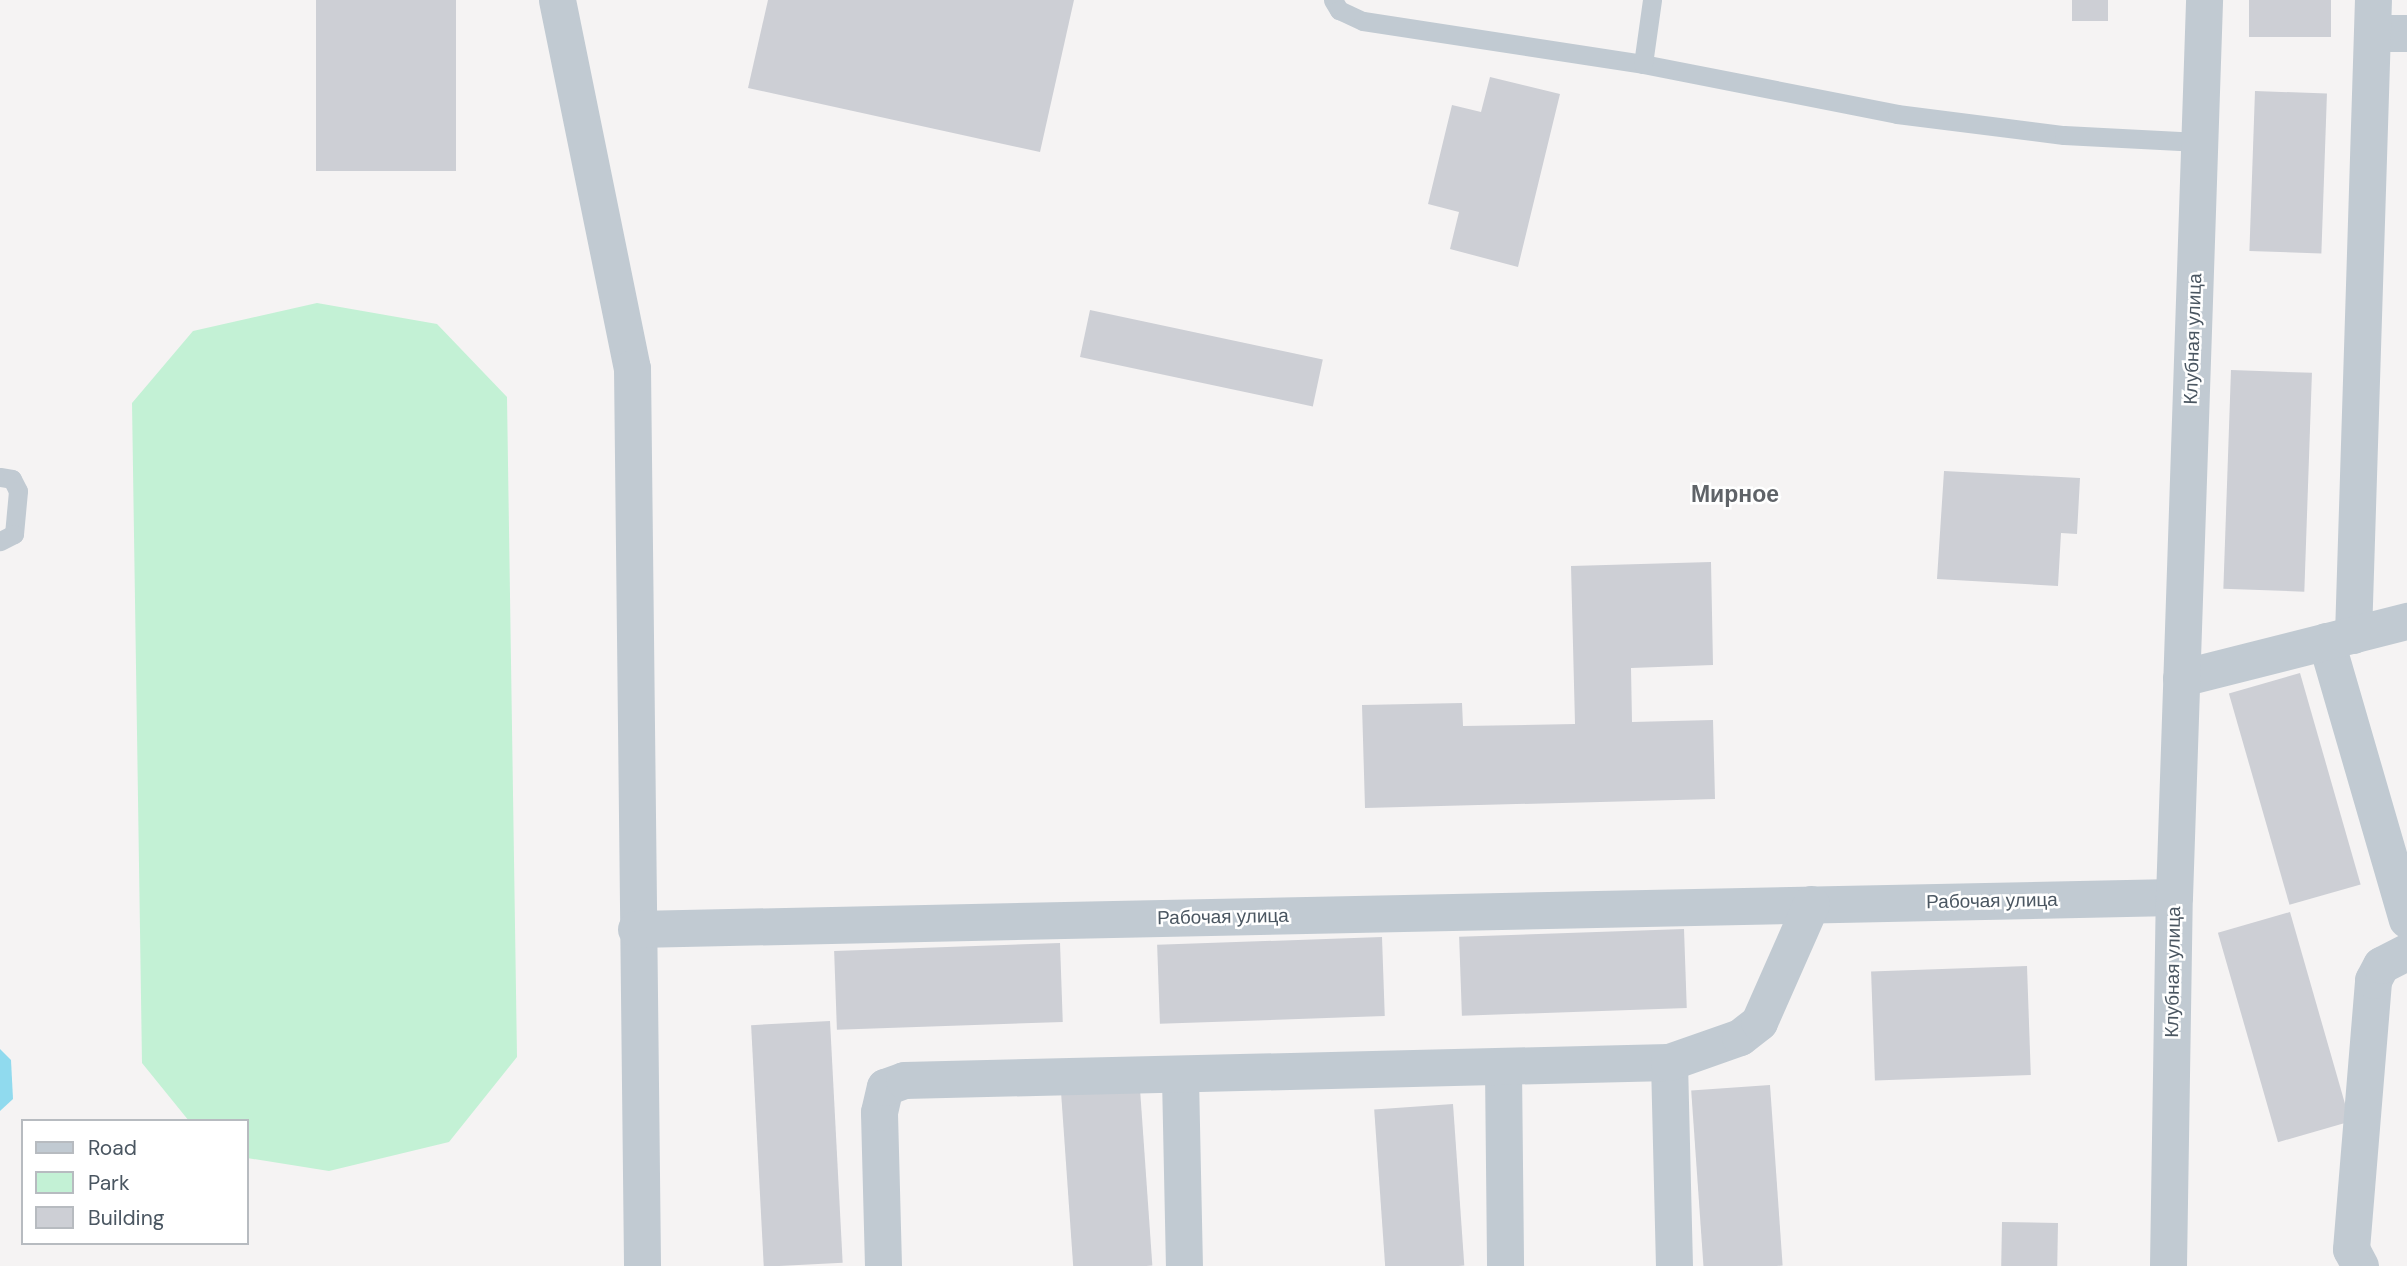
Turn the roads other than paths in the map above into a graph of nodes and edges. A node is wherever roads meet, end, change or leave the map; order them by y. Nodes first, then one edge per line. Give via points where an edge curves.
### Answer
1 (557, 0) edge
2 (1333, 0) edge
3 (1652, 0) edge
4 (2204, 0) edge
5 (2384, 22) edge
6 (1643, 64) junction
7 (2199, 142) junction
8 (0, 477) edge
9 (0, 541) edge
10 (2407, 621) edge
11 (2340, 638) junction
12 (2181, 678) junction
13 (2174, 897) junction
14 (1811, 904) junction
15 (2407, 919) edge
16 (636, 929) junction
17 (2407, 952) edge
18 (1670, 1062) junction
19 (1503, 1069) junction
20 (1180, 1077) junction
21 (642, 1266) edge
22 (883, 1266) edge
23 (1184, 1266) edge
24 (1505, 1266) edge
25 (1674, 1266) edge
26 (2168, 1266) edge
27 (2360, 1266) edge

1 - 16 street via 632,368
2 - 6 lane via 1339,10 1363,21
3 - 6 lane
4 - 7 street, Клубная улица
5 - 11 street
6 - 7 lane via 1897,114 2064,135
7 - 12 street, Клубная улица
8 - 9 lane via 12,479 18,491 14,534
10 - 11 street
11 - 12 street
11 - 15 street
12 - 13 street, Клубная улица
13 - 14 street, Рабочая улица
13 - 26 street, Клубная улица
14 - 16 street, Рабочая улица
14 - 18 street via 1759,1022 1740,1037
16 - 21 street
17 - 27 street via 2381,965 2373,980 2351,1249
18 - 19 street
18 - 25 street
19 - 20 street
19 - 24 street
20 - 22 street via 904,1080 885,1087 879,1112
20 - 23 street

